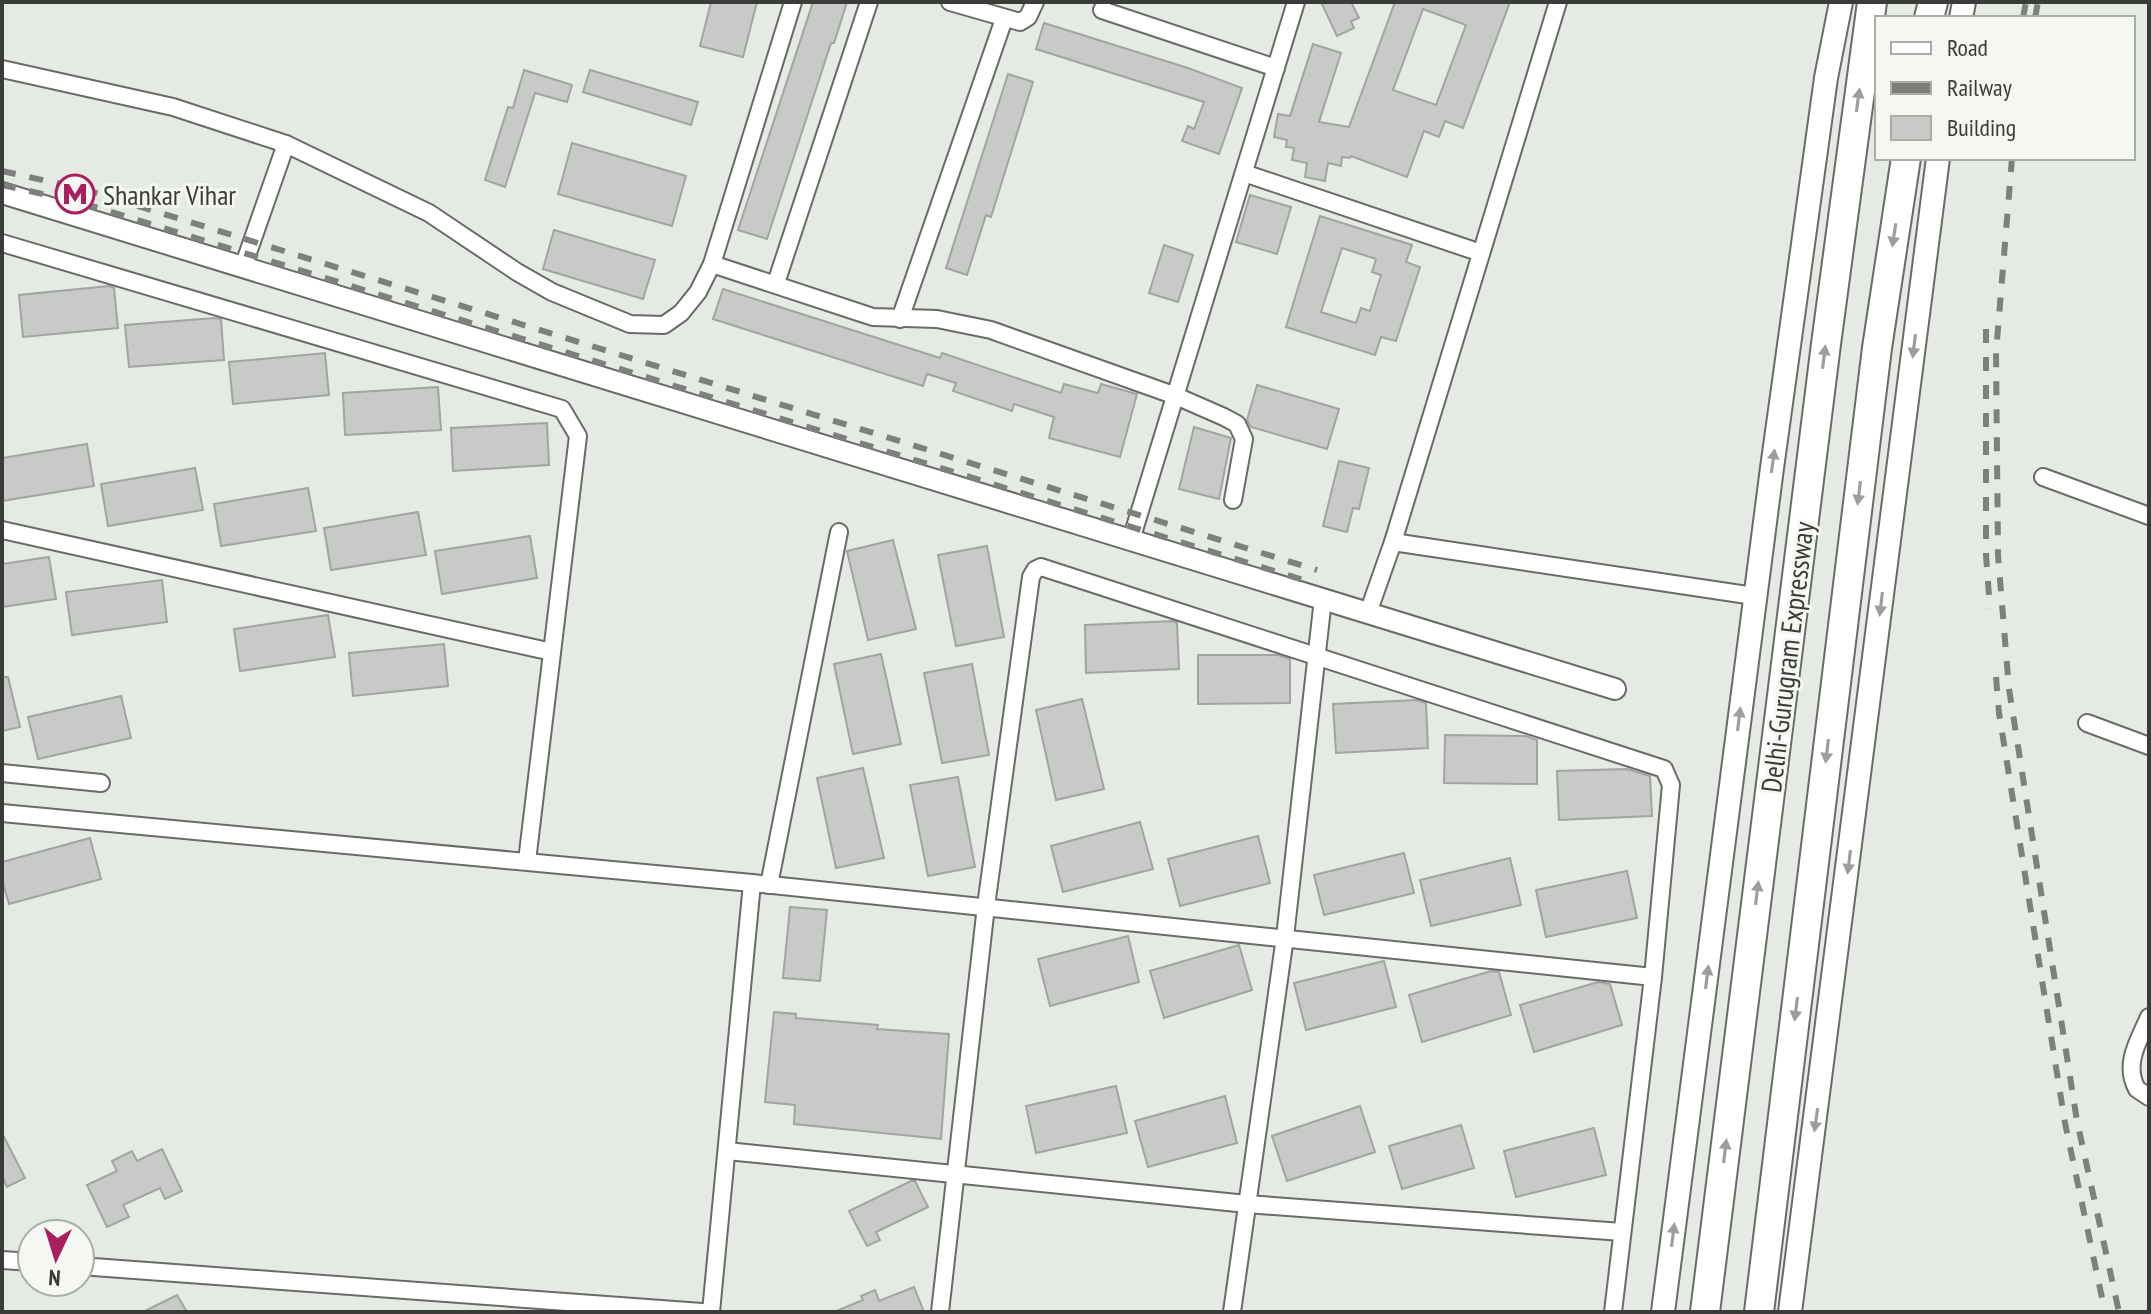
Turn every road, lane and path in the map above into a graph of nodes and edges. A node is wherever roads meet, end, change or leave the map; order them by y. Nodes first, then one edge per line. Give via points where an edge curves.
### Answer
1 (793, 2) edge
2 (869, 2) edge
3 (950, 2) edge
4 (1035, 2) edge
5 (1296, 2) edge
6 (1558, 2) edge
7 (1841, 2) edge
8 (1872, 2) edge
9 (1102, 10) dead end
10 (1004, 19) junction
11 (1276, 68) junction
12 (2, 69) edge
13 (286, 144) junction
14 (1906, 160) edge
15 (1938, 160) edge
16 (1244, 173) junction
17 (2, 193) edge
18 (2, 243) edge
19 (1481, 253) junction
20 (712, 264) junction
21 (243, 267) junction
22 (776, 283) junction
23 (900, 319) junction
24 (1176, 396) junction
25 (2043, 477) dead end
26 (1233, 500) dead end
27 (2149, 516) edge
28 (2, 530) edge
29 (839, 532) dead end
30 (1131, 540) junction
31 (1393, 542) junction
32 (1754, 596) junction
33 (1323, 599) junction
34 (1368, 613) junction
35 (552, 652) junction
36 (1318, 658) junction
37 (1615, 689) dead end
38 (2087, 723) dead end
39 (2149, 746) edge
40 (2, 773) edge
41 (101, 783) dead end
42 (2, 813) edge
43 (527, 861) junction
44 (760, 884) junction
45 (986, 906) junction
46 (1285, 937) junction
47 (1653, 977) junction
48 (2149, 1017) edge
49 (2149, 1097) edge
50 (727, 1151) junction
51 (955, 1174) junction
52 (1247, 1204) junction
53 (1622, 1232) junction
54 (96, 1267) edge
55 (702, 1312) edge
56 (711, 1312) edge
57 (940, 1312) edge
58 (1232, 1312) edge
59 (1613, 1312) edge
60 (1663, 1312) edge
61 (1705, 1312) edge
62 (1759, 1312) edge
63 (1790, 1312) edge

1 - 20 street
2 - 22 street
3 - 10 street
4 - 10 street via 1025,20
5 - 11 street
6 - 19 street
32 -> 7 main road
61 -> 8 highway, Delhi-Gurugram Expressway
9 - 11 street
10 - 23 street
11 - 16 street
12 - 13 street via 173,107
13 - 20 street via 429,213 552,292 630,324 664,325 681,313
13 - 21 street
14 -> 62 highway, Delhi-Gurugram Expressway via 1877,348
15 -> 63 main road
16 - 19 street
16 - 24 street
17 - 21 street
18 - 35 street via 562,409 578,436
19 - 31 street
20 - 22 street
21 - 30 street
22 - 23 street via 873,317
23 - 24 street via 937,319 991,330
24 - 26 street via 1241,429 1243,449
24 - 30 street
25 - 27 street
28 - 35 street
29 - 44 street
30 - 33 street
31 - 32 street
31 - 34 street
60 -> 32 main road
33 - 34 street
33 - 36 street
34 - 37 street
35 - 43 street
36 - 45 street via 1044,567 1035,570
36 - 46 street
36 - 47 street via 1664,769 1671,785
38 - 39 street
40 - 41 street
42 - 43 street
43 - 44 street
44 - 45 street
44 - 50 street
45 - 46 street
45 - 51 street
46 - 47 street
46 - 52 street
47 - 53 street
48 - 49 street via 2130,1070 2137,1089
50 - 51 street
50 - 56 street
51 - 52 street
51 - 57 street
52 - 53 street
52 - 58 street
53 - 59 street
54 - 55 street

